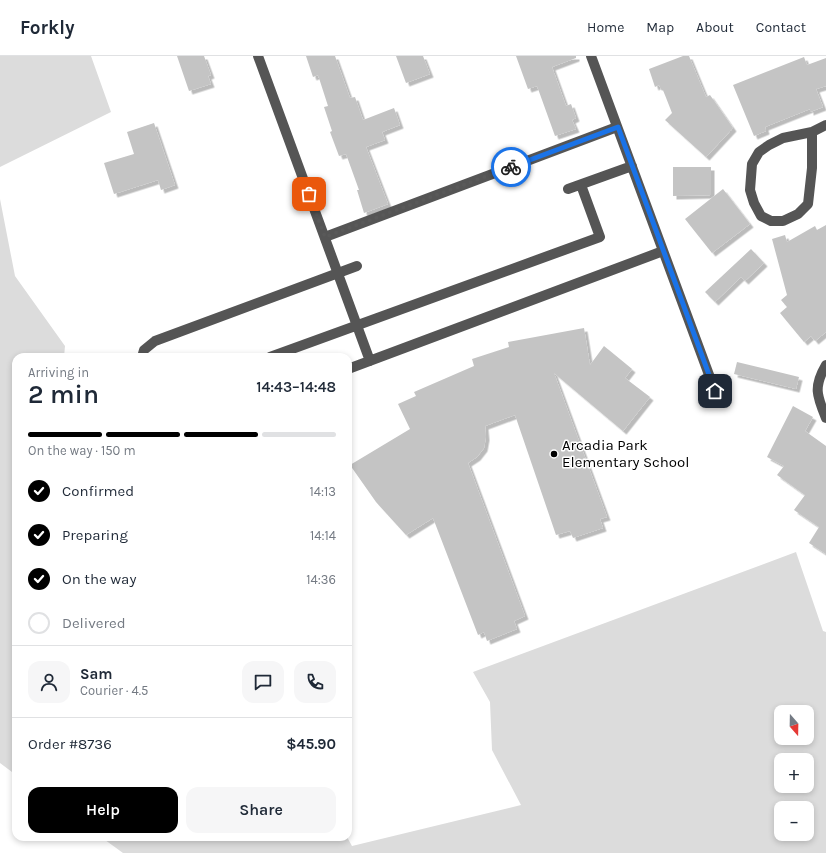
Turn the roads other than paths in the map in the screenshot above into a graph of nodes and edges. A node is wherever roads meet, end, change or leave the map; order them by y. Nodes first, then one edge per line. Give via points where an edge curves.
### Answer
1 (258, 56) edge
2 (591, 56) edge
3 (826, 125) edge
4 (618, 127) junction
5 (812, 132) junction
6 (632, 166) junction
7 (581, 185) junction
8 (568, 189) dead end
9 (325, 237) junction
10 (663, 251) junction
11 (357, 266) dead end
12 (338, 273) junction
13 (357, 325) junction
14 (143, 353) edge
15 (281, 353) edge
16 (370, 361) junction
17 (826, 365) edge
18 (352, 368) edge
19 (715, 391) dead end
20 (826, 418) edge

1 - 9 street
2 - 4 street
3 - 5 street
4 - 6 street
4 - 9 street
5 - 5 street via 783,138 769,144 759,152 752,164 750,190 754,203 761,216 770,221 783,221 798,214 808,204
6 - 7 street
6 - 10 street
7 - 8 street
7 - 13 street via 600,237
9 - 12 street
10 - 16 street
10 - 19 street
11 - 12 street
12 - 13 street
12 - 14 street via 155,341
13 - 15 street
13 - 16 street
16 - 18 street
17 - 20 street via 819,376 817,395

